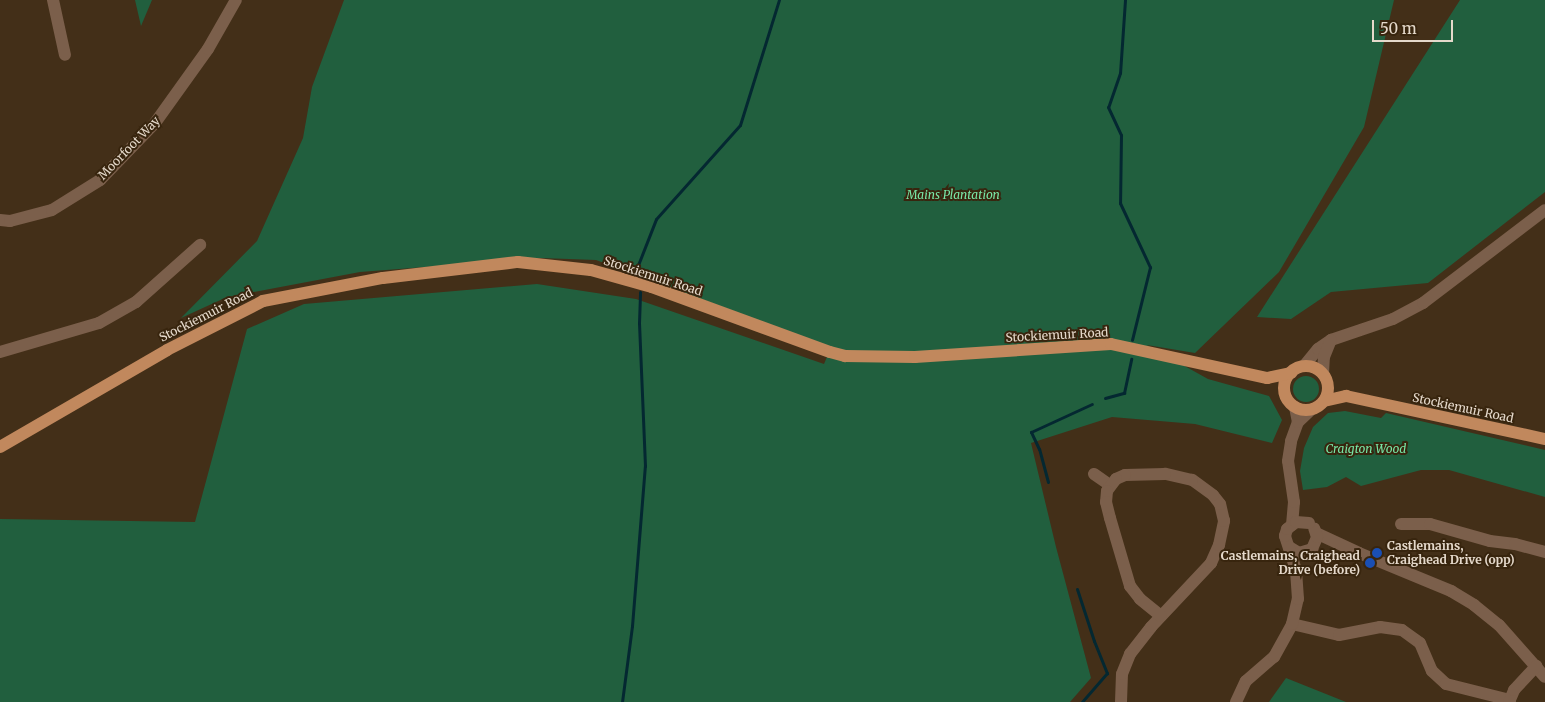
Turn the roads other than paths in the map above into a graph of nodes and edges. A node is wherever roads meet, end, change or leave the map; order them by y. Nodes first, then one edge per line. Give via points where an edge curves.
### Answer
1 (54, 0) edge
2 (236, 0) edge
3 (65, 55) dead end
4 (1545, 210) edge
5 (0, 220) edge
6 (200, 245) dead end
7 (1331, 340) junction
8 (0, 352) edge
9 (1304, 366) junction
10 (1290, 373) junction
11 (1325, 376) junction
12 (1267, 378) junction
13 (1285, 393) junction
14 (1346, 396) junction
15 (1324, 401) junction
16 (1295, 407) junction
17 (1311, 410) junction
18 (1298, 422) junction
19 (1545, 439) edge
20 (0, 447) edge
21 (1094, 474) dead end
22 (1110, 486) junction
23 (1294, 502) junction
24 (1401, 524) dead end
25 (1292, 525) junction
26 (1311, 538) junction
27 (1289, 548) junction
28 (1545, 552) edge
29 (1296, 570) junction
30 (1160, 616) junction
31 (1292, 624) junction
32 (1536, 666) junction
33 (1545, 677) edge
34 (1509, 701) edge
35 (1120, 702) edge
36 (1236, 702) edge

1 - 3 street
2 - 5 street, Moorfoot Way via 208,49 155,123 100,180 52,210 10,221
4 - 7 street via 1422,303 1393,319
6 - 8 street via 136,302 99,323
7 - 9 street via 1318,349
7 - 11 street via 1324,356
9 - 10 main road
9 - 11 main road via 1312,367
10 - 12 main road, Stockiemuir Road
10 - 13 main road via 1285,382
11 - 14 main road, Stockiemuir Road
11 - 15 main road via 1328,391
12 - 13 main road, Stockiemuir Road
12 - 20 main road, Stockiemuir Road via 1111,344 915,357 845,356 652,287 591,270 518,262 383,278 263,301 167,350
13 - 16 main road
14 - 15 main road, Stockiemuir Road
14 - 19 main road, Stockiemuir Road
15 - 17 main road
16 - 17 main road
16 - 18 street
17 - 18 street
18 - 23 street via 1288,461
21 - 22 street
22 - 30 street via 1106,502 1126,577 1140,599
22 - 30 street via 1125,475 1180,477 1201,485 1220,504 1224,521 1215,555
23 - 25 street
23 - 26 street
24 - 28 street via 1437,525 1490,541
25 - 26 street via 1300,521
25 - 27 street via 1286,536
26 - 27 street via 1294,551
26 - 29 street
26 - 32 street via 1336,543 1451,591 1499,626
27 - 29 street
29 - 31 street via 1298,599
30 - 35 street via 1130,654 1122,674
31 - 34 street via 1339,635 1380,627 1402,630 1420,642 1432,671 1446,684
31 - 36 street via 1274,657
32 - 33 street
32 - 34 street via 1514,690

